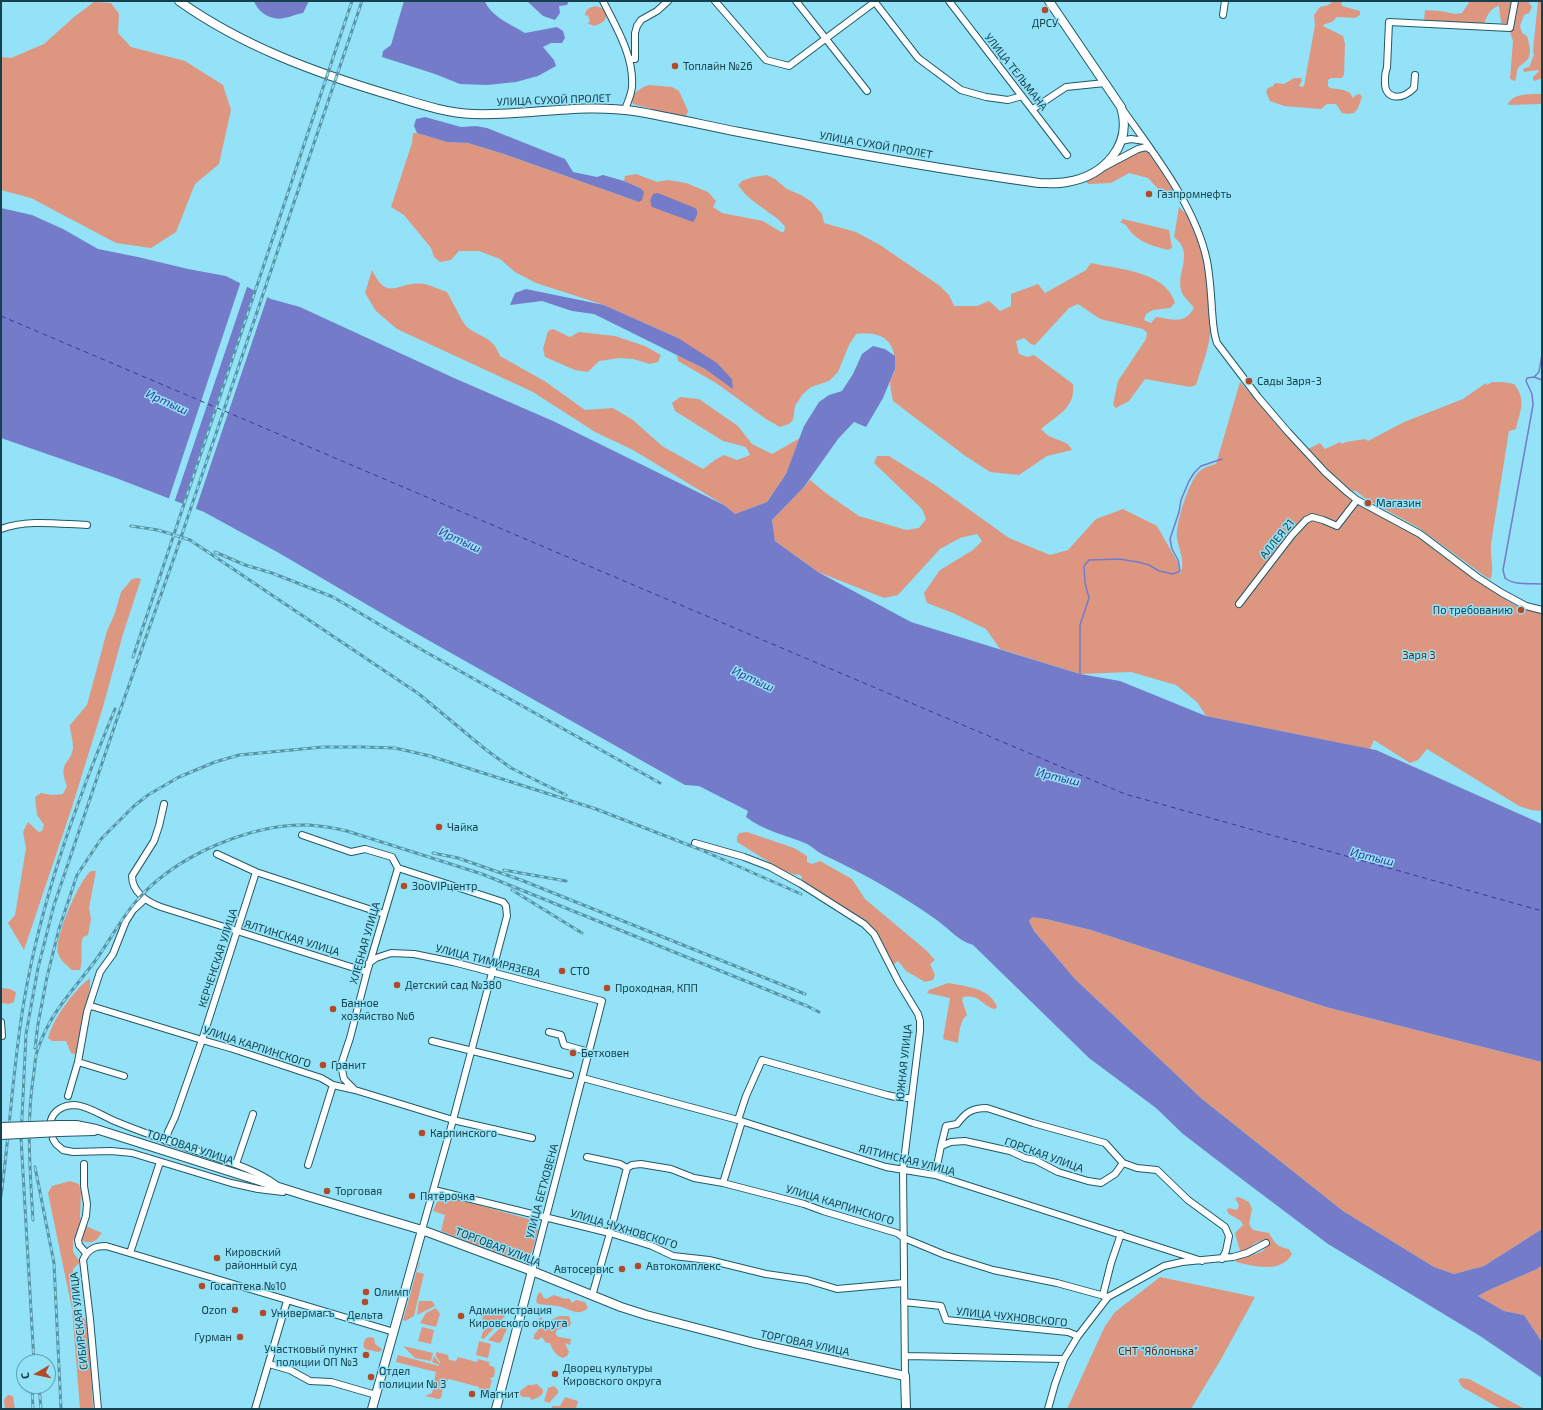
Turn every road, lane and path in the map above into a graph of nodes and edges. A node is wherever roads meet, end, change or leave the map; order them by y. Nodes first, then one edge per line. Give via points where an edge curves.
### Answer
1 (179, 1) edge
2 (603, 1) edge
3 (668, 1) edge
4 (715, 1) edge
5 (796, 1) edge
6 (875, 1) edge
7 (949, 1) edge
8 (1049, 1) edge
9 (1225, 1) edge
10 (1516, 1) edge
11 (1223, 15) dead end
12 (826, 38) junction
13 (632, 59) junction
14 (1415, 75) dead end
15 (1105, 83) junction
16 (867, 91) dead end
17 (1022, 96) junction
18 (1121, 107) junction
19 (1032, 109) junction
20 (625, 110) junction
21 (1121, 141) junction
22 (1145, 141) junction
23 (1153, 152) junction
24 (1067, 155) dead end
25 (1099, 170) junction
26 (1357, 500) junction
27 (87, 525) dead end
28 (1, 529) edge
29 (1239, 604) dead end
30 (1542, 610) edge
31 (164, 804) dead end
32 (302, 835) dead end
33 (695, 843) dead end
34 (217, 854) dead end
35 (398, 868) junction
36 (256, 872) junction
37 (145, 899) junction
38 (384, 914) junction
39 (237, 932) junction
40 (369, 963) junction
41 (367, 972) junction
42 (491, 973) junction
43 (602, 1001) joint
44 (90, 1006) junction
45 (1, 1022) edge
46 (549, 1032) dead end
47 (2, 1036) dead end
48 (202, 1040) junction
49 (432, 1041) dead end
50 (471, 1051) junction
51 (589, 1052) junction
52 (78, 1062) junction
53 (570, 1075) dead end
54 (124, 1076) dead end
55 (583, 1078) junction
56 (333, 1086) junction
57 (355, 1090) junction
58 (68, 1096) dead end
59 (911, 1098) junction
60 (253, 1114) dead end
61 (51, 1120) dead end
62 (453, 1120) junction
63 (740, 1121) junction
64 (1, 1127) edge
65 (57, 1132) junction
66 (1, 1134) edge
67 (532, 1138) dead end
68 (166, 1141) junction
69 (941, 1146) junction
70 (587, 1157) dead end
71 (160, 1162) junction
72 (1123, 1163) junction
73 (84, 1164) dead end
74 (236, 1164) junction
75 (308, 1165) dead end
76 (627, 1168) junction
77 (904, 1169) junction
78 (935, 1175) junction
79 (723, 1183) junction
80 (278, 1187) junction
81 (434, 1190) junction
82 (301, 1194) junction
83 (546, 1216) junction
84 (422, 1230) junction
85 (610, 1233) junction
86 (1121, 1234) junction
87 (904, 1238) junction
88 (1266, 1243) dead end
89 (86, 1253) junction
90 (130, 1253) junction
91 (1222, 1259) junction
92 (1202, 1261) junction
93 (532, 1271) junction
94 (904, 1283) junction
95 (592, 1296) junction
96 (1105, 1296) junction
97 (287, 1301) junction
98 (904, 1302) junction
99 (394, 1332) junction
100 (1078, 1336) junction
101 (905, 1356) junction
102 (1064, 1359) junction
103 (269, 1364) junction
104 (905, 1376) junction
105 (376, 1395) junction
106 (98, 1409) edge
107 (255, 1409) edge
108 (372, 1409) edge
109 (496, 1409) edge
110 (906, 1409) edge
111 (1048, 1409) edge

1 - 20 main road, УЛИЦА СУХОЙ ПРОЛЕТ via 251,44 298,64 343,81 430,106 482,114
2 - 13 street
3 - 13 street via 641,20 637,26
4 - 12 street via 766,60 789,66
5 - 12 street
6 - 12 street
6 - 17 street via 918,58 961,90 1008,100
7 - 17 street, УЛИЦА ТЕЛЬМАНА
8 - 15 main road
9 - 11 street
10 - 14 street via 1510,28 1389,22 1384,86 1396,97 1414,88
12 - 16 street
13 - 20 street via 632,87
15 - 18 main road
15 - 19 street via 1066,87
17 - 19 street, УЛИЦА ТЕЛЬМАНА
18 - 21 main road via 1124,123
18 - 22 street
19 - 24 street, УЛИЦА ТЕЛЬМАНА
20 - 25 main road, УЛИЦА СУХОЙ ПРОЛЕТ via 783,140 1039,183 1067,182
21 - 22 street
21 - 25 main road via 1109,161
22 - 23 street
23 - 25 street via 1146,147 1138,149
23 - 26 street via 1180,196 1203,248 1209,277 1215,338 1219,348 1288,432 1325,472
26 - 29 street, АЛЛЕЯ 21 via 1337,526 1312,517 1306,520
26 - 30 street via 1423,536 1502,593 1526,606
27 - 28 street via 28,524
31 - 37 street via 154,840 132,876 134,887
32 - 35 street via 351,852 365,849 392,857
33 - 59 street, ЮЖНАЯ УЛИЦА via 744,857 770,868 801,884 864,924 874,934 920,1021
34 - 36 street
35 - 38 street, ХЛЕБНАЯ УЛИЦА
35 - 42 street via 503,902 507,911
36 - 38 street
36 - 39 street, КЕРЧЕНСКАЯ УЛИЦА
37 - 39 street, ЯЛТИНСКАЯ УЛИЦА via 161,908
37 - 44 street via 126,921 113,954 100,972
38 - 40 street, ХЛЕБНАЯ УЛИЦА
39 - 41 street, ЯЛТИНСКАЯ УЛИЦА
39 - 48 street, КЕРЧЕНСКАЯ УЛИЦА
40 - 41 street, ХЛЕБНАЯ УЛИЦА
40 - 42 street, УЛИЦА ТИМИРЯЗЕВА via 383,955 399,953 435,958
41 - 57 street, ХЛЕБНАЯ УЛИЦА via 341,1065 344,1079
42 - 43 street, УЛИЦА ТИМИРЯЗЕВА
42 - 50 street
43 - 51 street, УЛИЦА БЕТХОВЕНА
44 - 48 street, УЛИЦА КАРПИНСКОГО
44 - 52 street
45 - 47 street
46 - 51 street via 561,1035 564,1045
48 - 56 street, УЛИЦА КАРПИНСКОГО via 321,1078
48 - 68 street, КЕРЧЕНСКАЯ УЛИЦА
49 - 50 street
50 - 53 street
50 - 62 street
51 - 55 street, УЛИЦА БЕТХОВЕНА
52 - 54 street
52 - 58 street
55 - 63 street, ЯЛТИНСКАЯ УЛИЦА
55 - 83 street, УЛИЦА БЕТХОВЕНА
56 - 57 street, УЛИЦА КАРПИНСКОГО
56 - 75 street
57 - 62 street, УЛИЦА КАРПИНСКОГО
59 - 63 street via 887,1095 762,1060 746,1096
59 - 77 street, ЮЖНАЯ УЛИЦА
60 - 74 street
61 - 68 street via 57,1111 75,1105
62 - 67 street, УЛИЦА КАРПИНСКОГО
62 - 81 street
63 - 77 street, ЯЛТИНСКАЯ УЛИЦА via 886,1167
63 - 79 street
64 - 65 main road, bridge
65 - 66 main road, bridge
65 - 71 street via 63,1150 132,1153
65 - 80 main road, ТОРГОВАЯ УЛИЦА via 86,1126
68 - 74 street
69 - 72 street, ГОРСКАЯ УЛИЦА via 965,1141 1010,1151 1058,1172 1101,1183 1114,1174
69 - 72 street via 946,1126 957,1124 964,1114 979,1108 987,1108 1105,1143
69 - 78 street
70 - 76 street, УЛИЦА КАРПИНСКОГО via 620,1164
71 - 82 street via 245,1186
71 - 90 street
72 - 91 street via 1137,1168 1157,1170 1188,1200 1225,1227 1229,1236
73 - 89 street, СИБИРСКАЯ УЛИЦА via 86,1210 78,1240 79,1246
74 - 80 street via 264,1176
76 - 79 street, УЛИЦА КАРПИНСКОГО via 641,1164
76 - 85 street
77 - 78 street, ЯЛТИНСКАЯ УЛИЦА
77 - 87 street, ЮЖНАЯ УЛИЦА
78 - 86 street, ЯЛТИНСКАЯ УЛИЦА
79 - 87 street, УЛИЦА КАРПИНСКОГО via 804,1204 897,1233
80 - 82 main road, ТОРГОВАЯ УЛИЦА
81 - 83 street, УЛИЦА ЧУХНОВСКОГО
81 - 84 street
82 - 84 main road, ТОРГОВАЯ УЛИЦА
83 - 85 street, УЛИЦА ЧУХНОВСКОГО
83 - 93 street, УЛИЦА БЕТХОВЕНА
84 - 93 main road, ТОРГОВАЯ УЛИЦА
84 - 99 main road
85 - 94 street, УЛИЦА ЧУХНОВСКОГО via 652,1246 672,1256 709,1260 766,1274 807,1280 837,1290
85 - 95 street
86 - 92 street, ЯЛТИНСКАЯ УЛИЦА
86 - 96 street via 1111,1263
87 - 94 street, ЮЖНАЯ УЛИЦА
87 - 96 street, УЛИЦА КАРПИНСКОГО via 945,1255 993,1270
88 - 91 street via 1247,1253
89 - 90 street via 92,1248 106,1246
89 - 106 street, СИБИРСКАЯ УЛИЦА via 83,1266
90 - 97 street
91 - 92 street
92 - 96 street via 1164,1266
93 - 95 main road, ТОРГОВАЯ УЛИЦА
93 - 109 main road, УЛИЦА БЕТХОВЕНА
94 - 98 street, ЮЖНАЯ УЛИЦА
95 - 104 main road, ТОРГОВАЯ УЛИЦА via 646,1315 754,1343
96 - 100 street
97 - 99 street
97 - 103 street
98 - 100 street, УЛИЦА ЧУХНОВСКОГО via 941,1306 946,1320 1068,1332
98 - 101 street, ЮЖНАЯ УЛИЦА
99 - 105 main road
100 - 102 street
101 - 102 street
101 - 104 street, ЮЖНАЯ УЛИЦА
102 - 111 street
103 - 105 street via 290,1370 310,1381 331,1382
103 - 107 street
104 - 110 main road, ЮЖНАЯ УЛИЦА
105 - 108 main road

